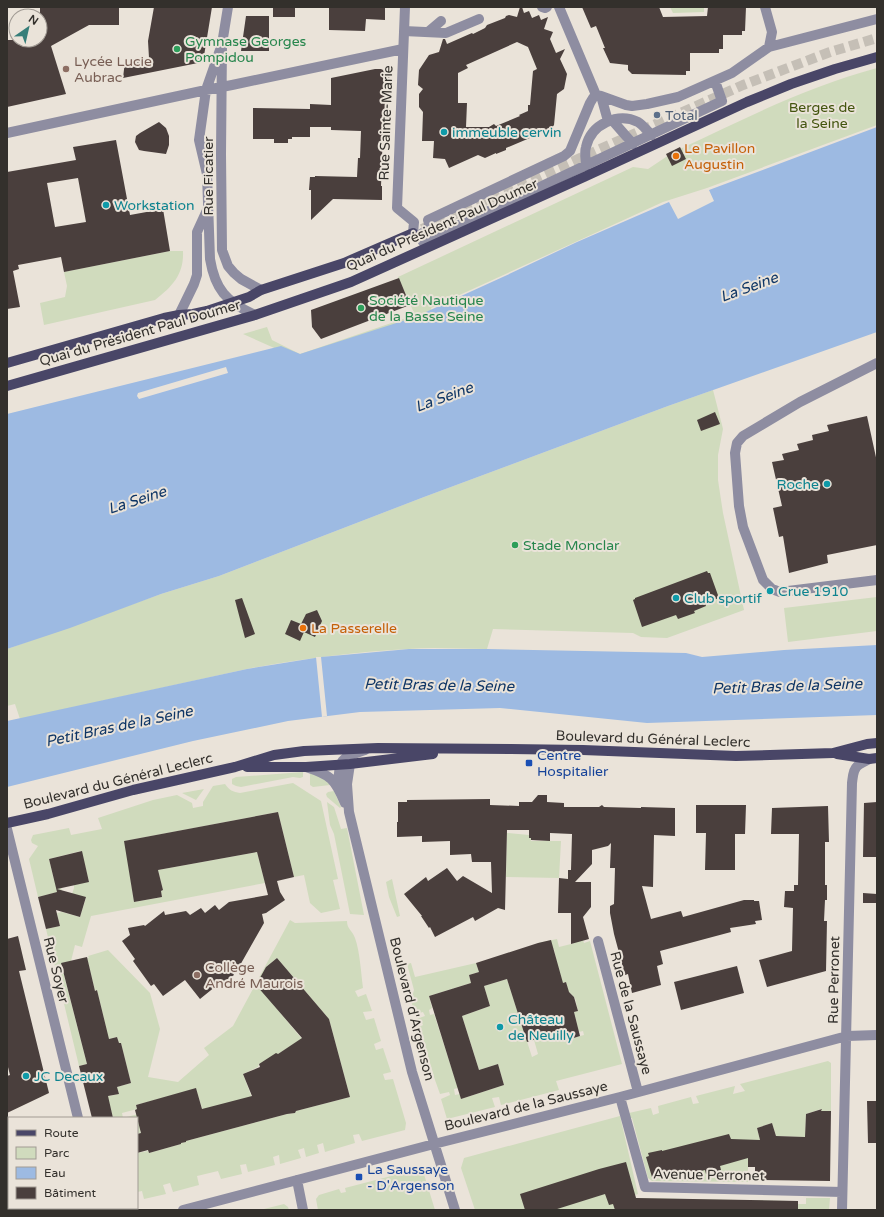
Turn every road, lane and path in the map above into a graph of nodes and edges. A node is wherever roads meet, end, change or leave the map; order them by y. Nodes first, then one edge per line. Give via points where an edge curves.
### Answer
1 (228, 7) edge
2 (405, 7) edge
3 (542, 7) edge
4 (547, 7) edge
5 (559, 7) edge
6 (765, 7) edge
7 (479, 19) dead end
8 (877, 19) edge
9 (441, 21) dead end
10 (404, 31) junction
11 (428, 32) junction
12 (222, 44) junction
13 (769, 46) junction
14 (403, 49) junction
15 (877, 57) edge
16 (715, 81) junction
17 (222, 87) junction
18 (206, 90) junction
19 (598, 96) junction
20 (610, 121) junction
21 (7, 133) edge
22 (652, 135) junction
23 (577, 137) junction
24 (588, 141) junction
25 (633, 144) junction
26 (586, 166) junction
27 (209, 207) junction
28 (452, 209) junction
29 (459, 226) junction
30 (414, 233) joint
31 (261, 290) junction
32 (233, 302) junction
33 (179, 315) junction
34 (254, 315) junction
35 (7, 363) edge
36 (876, 367) edge
37 (7, 386) edge
38 (877, 580) edge
39 (877, 743) edge
40 (368, 749) junction
41 (472, 749) junction
42 (833, 753) junction
43 (873, 758) edge
44 (345, 764) junction
45 (235, 767) junction
46 (306, 767) junction
47 (338, 786) junction
48 (349, 812) junction
49 (7, 823) edge
50 (7, 829) edge
51 (598, 941) dead end
52 (877, 1035) edge
53 (847, 1036) junction
54 (638, 1092) junction
55 (620, 1097) junction
56 (75, 1117) edge
57 (434, 1144) junction
58 (297, 1180) junction
59 (842, 1192) junction
60 (183, 1210) edge
61 (303, 1210) edge
62 (455, 1210) edge
63 (842, 1210) edge

1 - 12 street, Rue Ficatier
2 - 10 street, Rue Sainte-Marie
3 - 4 street
5 - 19 street
6 - 13 street via 772,32
7 - 11 street via 446,33
8 - 13 street
9 - 11 street
10 - 11 street
10 - 14 street, Rue Sainte-Marie
12 - 17 street, Rue Ficatier
12 - 18 street, Rue Ficatier
13 - 16 street via 732,73
14 - 17 street
14 - 30 street, Rue Sainte-Marie via 397,208 414,222
15 - 34 main road, Quai du Président Paul Doumer via 813,77 747,102 350,282
16 - 19 street via 678,97 639,105 626,105
16 - 22 street via 722,102
17 - 18 street
17 - 31 street, Rue Ficatier via 222,250 228,266 234,273
18 - 21 street
18 - 27 street, Rue Ficatier via 199,140 207,174
19 - 20 street
19 - 23 street via 590,103
20 - 22 street via 618,118 632,120
20 - 24 street via 597,128
20 - 25 street
22 - 25 street
23 - 24 street
23 - 28 street via 570,152 564,156
24 - 26 street via 585,150
25 - 26 street
26 - 29 street
27 - 32 street, Rue Ficatier via 212,273 220,290
27 - 33 street, Rue Ficatier via 197,232 197,275
28 - 29 street
28 - 29 street via 428,220 427,230 420,235 423,242
30 - 31 main road, Quai du Président Paul Doumer via 344,263
31 - 32 main road, Quai du Président Paul Doumer
32 - 33 main road, Quai du Président Paul Doumer via 193,314
32 - 34 street, Rue Ficatier
33 - 35 main road, Quai du Président Paul Doumer
34 - 37 main road, Quai du Président Paul Doumer
36 - 38 street via 800,402 743,436 737,443 735,453 739,506 744,527 763,580 772,589 780,592
39 - 42 main road, Boulevard du Général Leclerc
40 - 41 main road, Boulevard du Général Leclerc
40 - 44 street via 347,756
40 - 45 main road, Boulevard du Général Leclerc via 304,751 274,755
41 - 42 main road, Boulevard du Général Leclerc via 736,756
41 - 44 main road, Boulevard du Général Leclerc
42 - 43 main road, Boulevard du Général Leclerc
43 - 53 street, Rue Perronet via 858,765 852,783
44 - 46 main road, Boulevard du Général Leclerc
44 - 47 street, Boulevard d'Argenson
44 - 48 street, Boulevard d'Argenson
45 - 46 main road, Boulevard du Général Leclerc
45 - 49 main road, Boulevard du Général Leclerc via 132,790 61,811
46 - 47 street, Boulevard d'Argenson via 324,773
47 - 48 street, Boulevard d'Argenson
48 - 57 street, Boulevard d'Argenson via 412,1072
50 - 56 street, Rue Soyer
51 - 54 street, Rue de la Saussaye
52 - 53 street, Boulevard de la Saussaye
53 - 54 street, Boulevard de la Saussaye
53 - 59 street, Rue Perronet
54 - 55 street, Boulevard de la Saussaye
55 - 57 street, Boulevard de la Saussaye
55 - 59 street, Avenue Perronet via 645,1188
57 - 58 street, Boulevard de la Saussaye
57 - 62 street, Boulevard d'Argenson
58 - 60 street, Boulevard de la Saussaye
58 - 61 street
59 - 63 street, Rue Perronet

